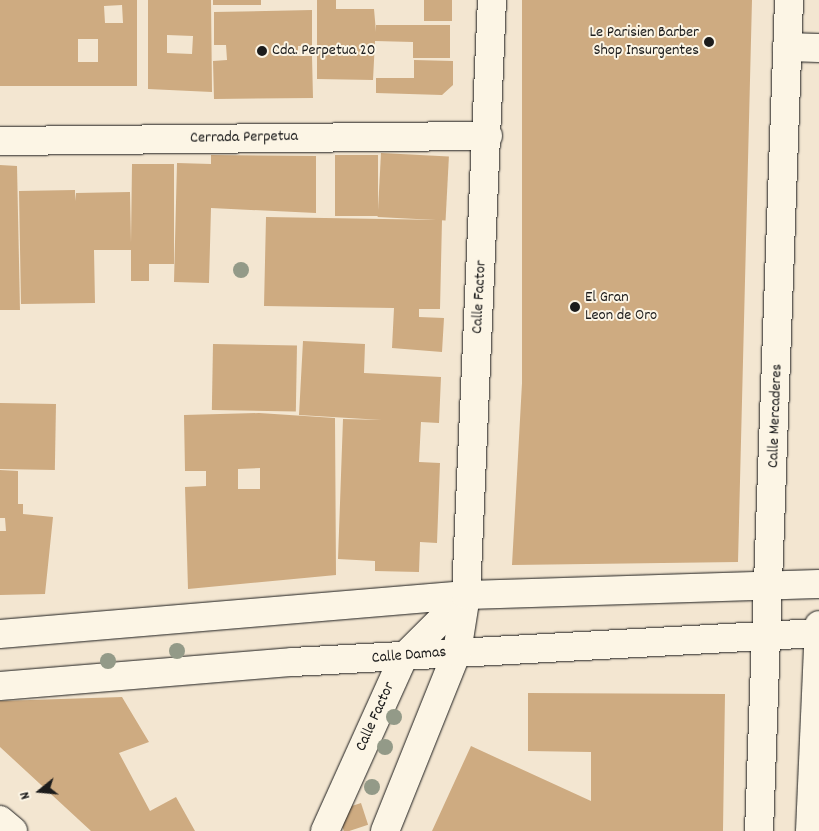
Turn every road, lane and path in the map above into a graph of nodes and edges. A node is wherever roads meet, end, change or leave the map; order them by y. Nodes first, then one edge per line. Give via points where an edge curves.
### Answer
1 (492, 0) edge
2 (789, 0) edge
3 (787, 47) junction
4 (819, 48) edge
5 (488, 136) junction
6 (0, 141) edge
7 (819, 584) edge
8 (771, 585) junction
9 (466, 595) junction
10 (819, 625) edge
11 (819, 633) edge
12 (0, 634) edge
13 (769, 635) junction
14 (457, 652) junction
15 (402, 658) junction
16 (0, 686) edge
17 (0, 820) edge
18 (13, 831) edge
19 (325, 831) edge
20 (385, 831) edge
21 (759, 831) edge
22 (810, 831) edge

1 - 5 street, Calle Factor
2 - 3 street, Calle Mercaderes
3 - 4 street
3 - 8 street, Calle Mercaderes
5 - 6 street, Cerrada Perpetua
5 - 9 street, Calle Factor
7 - 8 street
8 - 9 street
8 - 13 street, Calle Mercaderes
9 - 12 street
9 - 14 street, Calle Factor
9 - 15 street, Calle Factor
10 - 11 street
11 - 13 street, Calle Damas
11 - 22 street
13 - 14 street, Calle Damas
13 - 21 street, Calle Mercaderes
14 - 15 street, Calle Damas
14 - 20 street, Calle Factor
15 - 16 street, Calle Damas
15 - 19 street, Calle Factor
17 - 18 street

